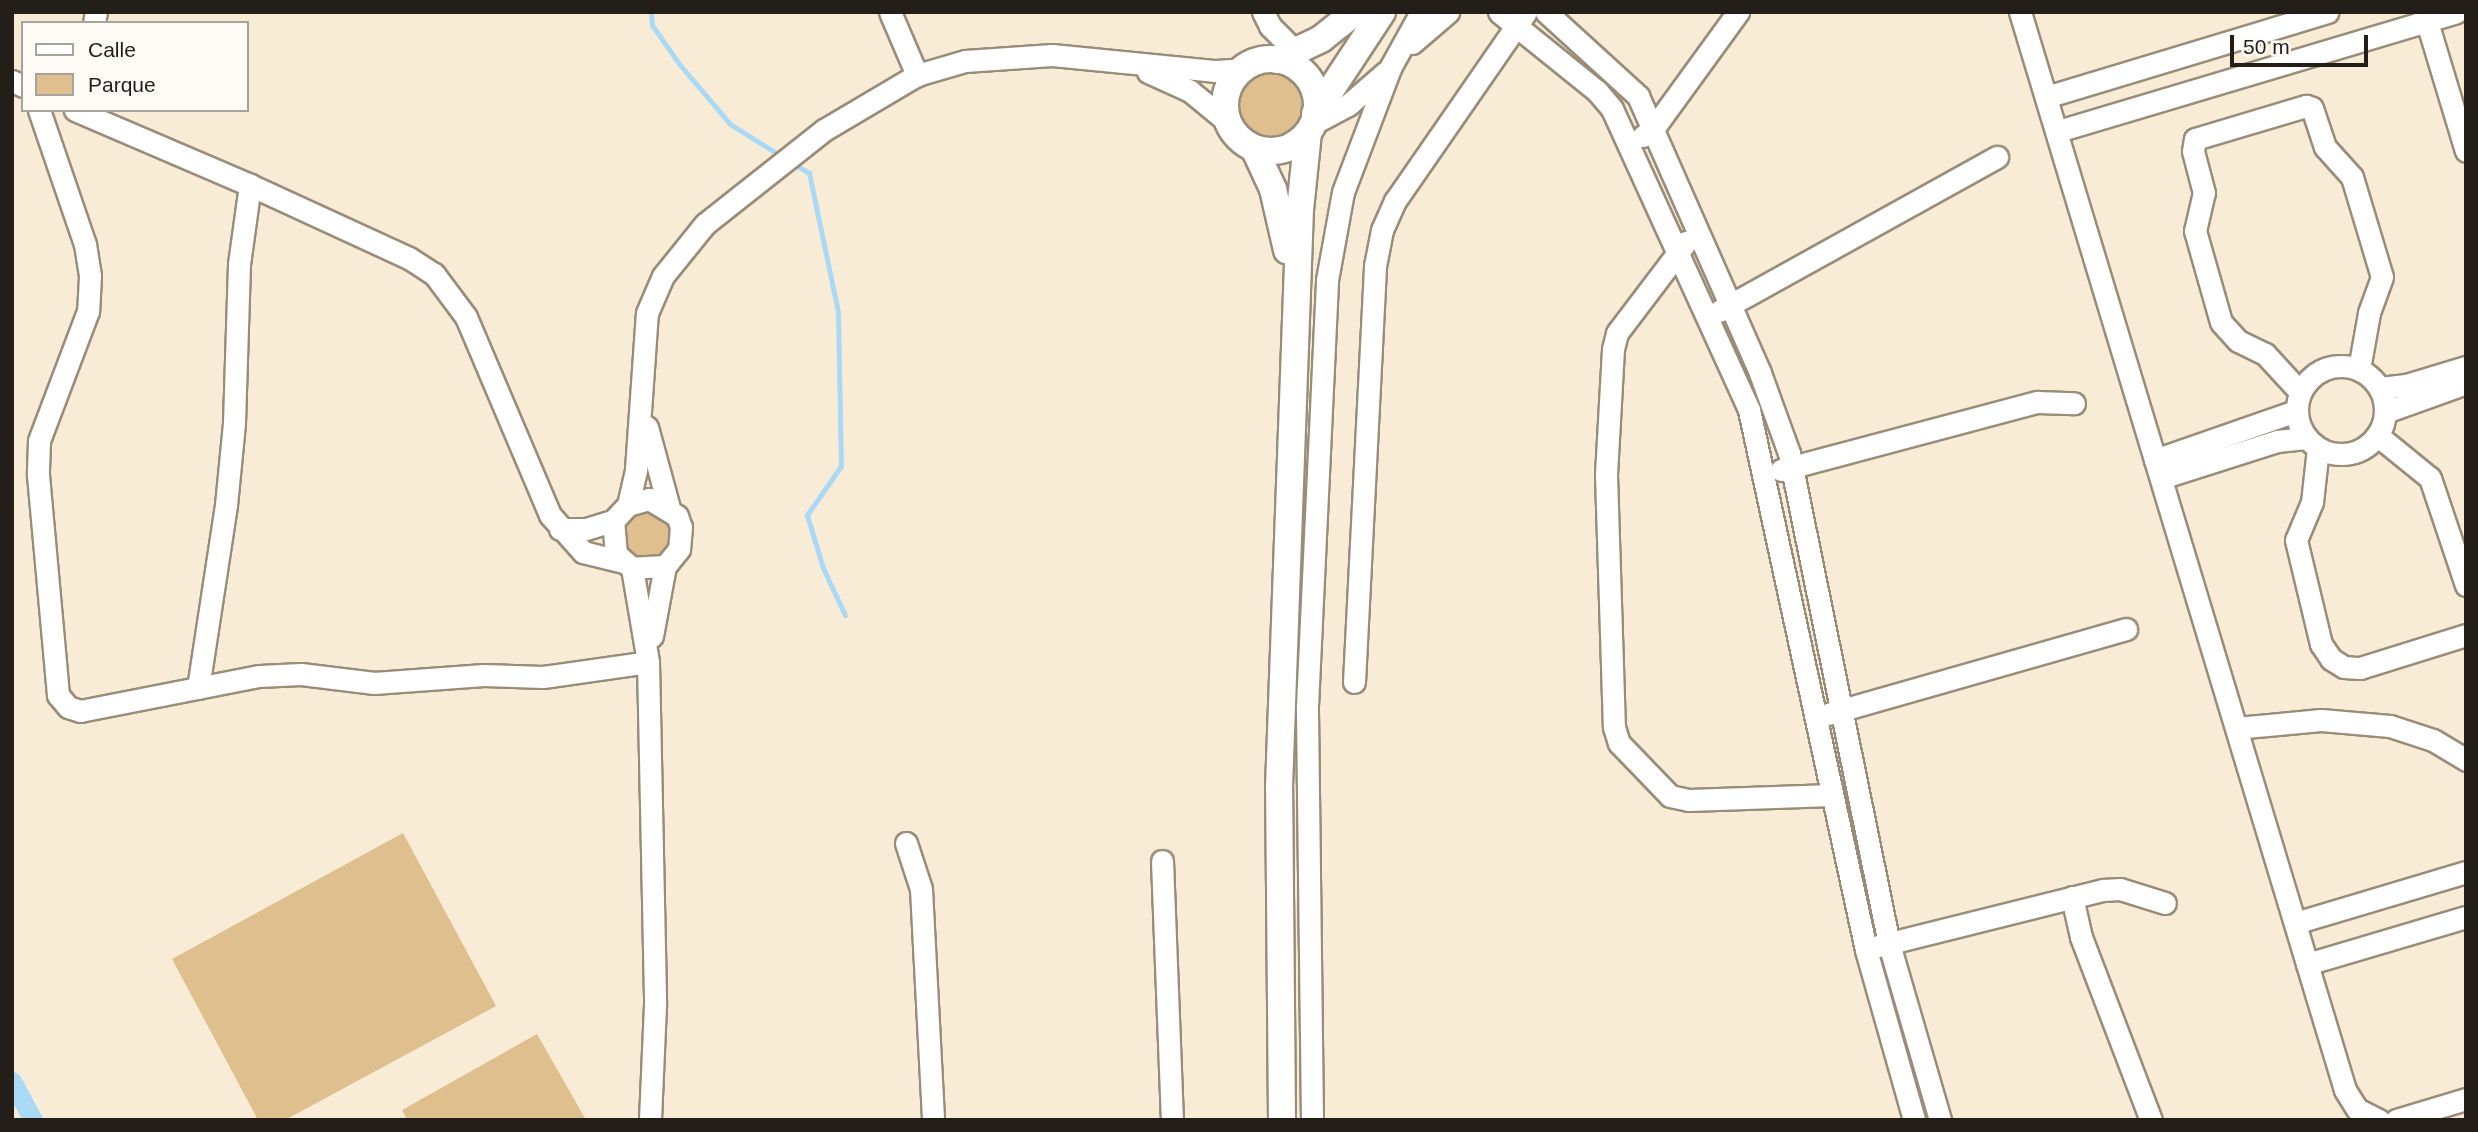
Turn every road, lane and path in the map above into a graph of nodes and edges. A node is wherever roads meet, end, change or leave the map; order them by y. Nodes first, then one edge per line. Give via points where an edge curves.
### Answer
1 (890, 12) edge
2 (1263, 12) edge
3 (1355, 12) edge
4 (1382, 12) edge
5 (1420, 12) edge
6 (1448, 12) edge
7 (1499, 12) edge
8 (1546, 12) edge
9 (1738, 12) edge
10 (2020, 12) edge
11 (2327, 12) edge
12 (2456, 12) edge
13 (2425, 17) edge
14 (1521, 19) edge
15 (1286, 55) junction
16 (1119, 63) junction
17 (1390, 68) junction
18 (1243, 69) junction
19 (917, 75) junction
20 (2046, 97) junction
21 (40, 112) edge
22 (81, 112) edge
23 (1229, 123) junction
24 (1312, 123) junction
25 (1653, 129) junction
26 (2058, 131) junction
27 (1630, 145) junction
28 (1254, 148) junction
29 (2466, 150) edge
30 (1997, 157) dead end
31 (250, 185) junction
32 (1698, 232) junction
33 (1677, 249) junction
34 (1730, 304) junction
35 (1296, 307) junction
36 (1709, 318) junction
37 (2466, 367) edge
38 (2359, 369) junction
39 (2466, 383) edge
40 (2380, 388) junction
41 (642, 401) junction
42 (2298, 401) junction
43 (2074, 403) dead end
44 (2385, 412) junction
45 (2377, 435) junction
46 (2312, 443) junction
47 (1792, 467) junction
48 (2158, 469) junction
49 (1765, 474) junction
50 (628, 505) junction
51 (670, 508) junction
52 (613, 521) junction
53 (560, 529) junction
54 (628, 565) junction
55 (665, 566) junction
56 (2466, 585) edge
57 (2126, 629) dead end
58 (2466, 635) edge
59 (648, 662) junction
60 (1354, 682) dead end
61 (198, 688) junction
62 (1294, 708) junction
63 (1840, 710) junction
64 (1816, 717) junction
65 (2236, 728) junction
66 (2466, 760) edge
67 (1306, 783) junction
68 (1279, 787) junction
69 (1832, 795) junction
70 (906, 843) dead end
71 (1162, 861) dead end
72 (2466, 872) edge
73 (2072, 897) junction
74 (2165, 903) dead end
75 (2466, 917) edge
76 (2295, 923) junction
77 (1889, 944) junction
78 (1866, 950) junction
79 (1308, 954) junction
80 (1279, 958) junction
81 (2307, 964) junction
82 (1311, 1084) junction
83 (1281, 1087) junction
84 (2466, 1099) edge
85 (650, 1120) edge
86 (933, 1120) edge
87 (1172, 1120) edge
88 (1282, 1120) edge
89 (1312, 1120) edge
90 (1914, 1120) edge
91 (1940, 1120) edge
92 (2151, 1120) edge
93 (2379, 1120) edge
94 (2396, 1120) edge

1 - 19 street
2 - 15 street
3 - 15 main road via 1340,27
4 - 24 main road
5 - 17 street
6 - 17 street via 1418,36
7 - 14 street
8 - 25 street via 1624,79 1638,96
9 - 25 street
10 - 20 street
11 - 20 street
12 - 13 street
13 - 26 street
13 - 29 street
14 - 27 street via 1597,91
14 - 60 street via 1395,201 1382,230 1376,266
15 - 18 main road
15 - 24 main road via 1308,77 1317,99
16 - 18 street
16 - 19 street via 1014,55 965,61
16 - 23 street via 1190,92
17 - 24 street via 1348,105
17 - 62 street via 1343,192 1333,237
18 - 23 main road via 1225,100
19 - 41 street via 824,130 728,205 677,255 647,313
20 - 26 street
21 - 61 street via 85,244 90,276 88,311 40,441 38,475 58,695 80,711
22 - 31 street
23 - 28 main road
24 - 28 main road via 1289,148
24 - 35 main road
25 - 27 street
25 - 32 street
26 - 48 street
27 - 33 street
28 - 35 main road via 1280,212
30 - 34 street
31 - 53 street via 409,258 434,274 466,317 535,488
31 - 61 street via 239,264 234,423 226,505
32 - 33 street
32 - 34 street
33 - 36 street
33 - 69 street via 1617,333 1613,349 1606,475 1614,727 1619,743 1670,796 1689,800
34 - 36 street
34 - 47 street via 1760,373
35 - 62 main road
36 - 49 street via 1749,410
37 - 40 street via 2406,386
38 - 40 street
38 - 42 street via 2325,368
38 - 42 street via 2369,313 2382,276 2351,177 2325,147 2312,108 2195,139 2193,152 2204,193 2195,231 2221,323 2238,341 2265,354
39 - 44 street
40 - 44 street
41 - 50 street
41 - 51 street via 658,480
42 - 46 street
42 - 48 street
43 - 47 street via 2037,402
44 - 45 street
45 - 46 street via 2357,451 2330,453
45 - 56 street via 2430,478
46 - 48 street via 2277,441
46 - 58 street via 2312,502 2296,540 2321,644 2331,659 2344,667 2360,668
47 - 49 street
47 - 63 street
48 - 65 street
49 - 64 street
50 - 51 street via 649,499
50 - 52 street
51 - 55 street via 682,538
52 - 53 street via 586,529
52 - 54 street via 611,544
53 - 54 street via 583,552
54 - 55 street
54 - 59 street
55 - 59 street
57 - 63 street
59 - 61 street via 543,677 484,675 374,683 301,674
59 - 85 street via 655,1005
62 - 67 street
62 - 68 main road
63 - 64 street
63 - 77 street
64 - 69 street
65 - 66 street via 2320,720 2390,726 2433,740
65 - 76 street
67 - 68 street
67 - 79 street
68 - 80 main road
69 - 78 street
70 - 86 street via 920,889
71 - 87 street
72 - 76 street
73 - 74 street via 2120,889
73 - 77 street
73 - 92 street via 2081,937
75 - 81 street
76 - 81 street
77 - 78 street
77 - 91 street
78 - 90 street
79 - 80 street
79 - 82 street
80 - 83 main road
81 - 93 street via 2345,1090 2357,1109
82 - 83 street
82 - 89 street
83 - 88 main road
84 - 94 street

